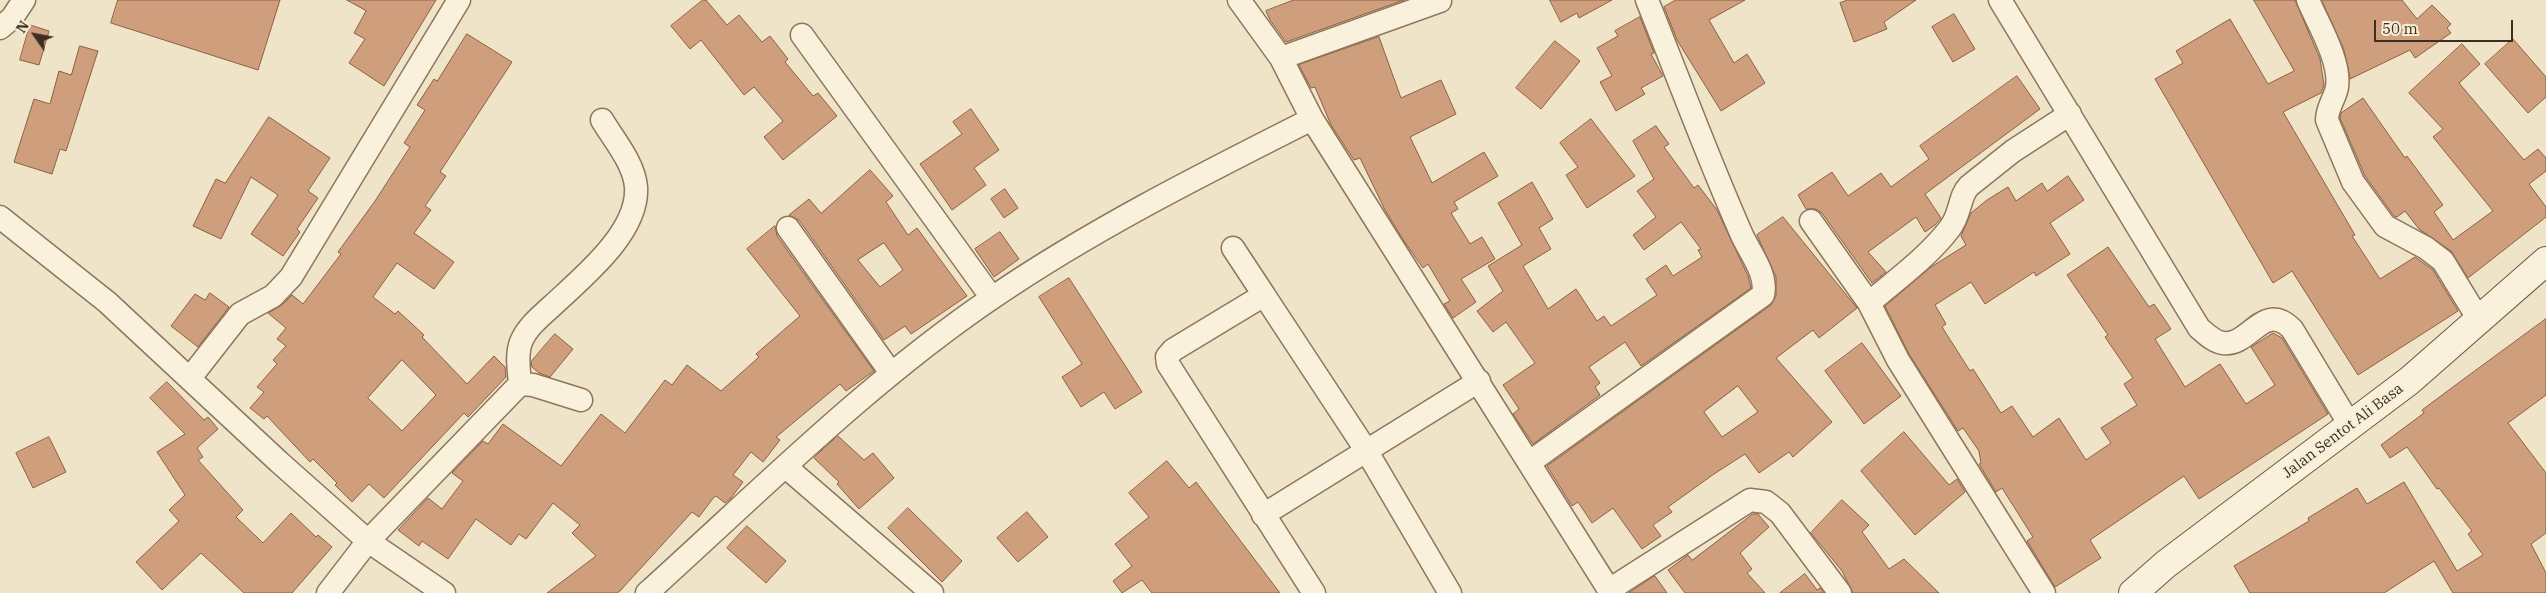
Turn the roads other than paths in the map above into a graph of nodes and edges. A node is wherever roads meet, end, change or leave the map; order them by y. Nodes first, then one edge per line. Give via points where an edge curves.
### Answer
1 (24, 0) edge
2 (459, 0) edge
3 (1239, 0) edge
4 (1647, 0) edge
5 (2000, 0) edge
6 (2308, 0) edge
7 (1440, 1) edge
8 (0, 28) edge
9 (802, 35) dead end
10 (1281, 58) junction
11 (2070, 114) junction
12 (1312, 119) junction
13 (602, 120) dead end
14 (0, 217) edge
15 (1811, 221) dead end
16 (788, 228) dead end
17 (1233, 248) dead end
18 (2546, 261) edge
19 (1264, 295) junction
20 (992, 298) junction
21 (1869, 302) junction
22 (2479, 320) junction
23 (891, 373) junction
24 (190, 378) junction
25 (1478, 381) junction
26 (520, 384) junction
27 (582, 400) dead end
28 (2350, 425) junction
29 (1366, 450) junction
30 (1530, 462) junction
31 (786, 467) junction
32 (1263, 515) junction
33 (368, 540) junction
34 (1610, 591) edge
35 (328, 593) edge
36 (444, 593) edge
37 (647, 593) edge
38 (932, 593) edge
39 (1314, 593) edge
40 (1450, 593) edge
41 (1840, 593) edge
42 (2044, 593) edge
43 (2133, 593) edge

1 - 8 street via 12,18
2 - 24 street via 292,277 273,296 240,314
3 - 10 street
4 - 30 street via 1741,234 1761,274 1765,286 1763,295
5 - 11 street
6 - 22 street via 2336,66 2337,89 2327,120 2353,182 2385,226 2443,261
7 - 10 street
9 - 20 street
10 - 12 street
11 - 21 street via 2013,151 1968,186 1951,228 1929,252
11 - 28 street via 2199,328 2222,343 2235,341 2265,321 2285,322
12 - 20 street via 1148,202
12 - 25 street
13 - 26 street via 628,162 636,187 634,208 626,226 597,264 530,326 521,342 518,358
14 - 24 street via 107,302
15 - 21 street
16 - 23 street
17 - 19 street
18 - 22 main road, Jalan Sentot Ali Basa
19 - 29 street
19 - 32 street via 1172,350 1168,357 1168,364
20 - 23 street
21 - 42 street via 1898,360
22 - 28 main road, Jalan Sentot Ali Basa via 2409,381
23 - 31 street
24 - 33 street
25 - 29 street
25 - 30 street
26 - 27 street
26 - 33 street
28 - 43 main road, Jalan Sentot Ali Basa via 2166,564
29 - 32 street
29 - 40 street
30 - 34 street
31 - 37 street
31 - 38 street
32 - 39 street
33 - 35 street
33 - 36 street
34 - 41 street via 1750,500 1766,502 1780,513

